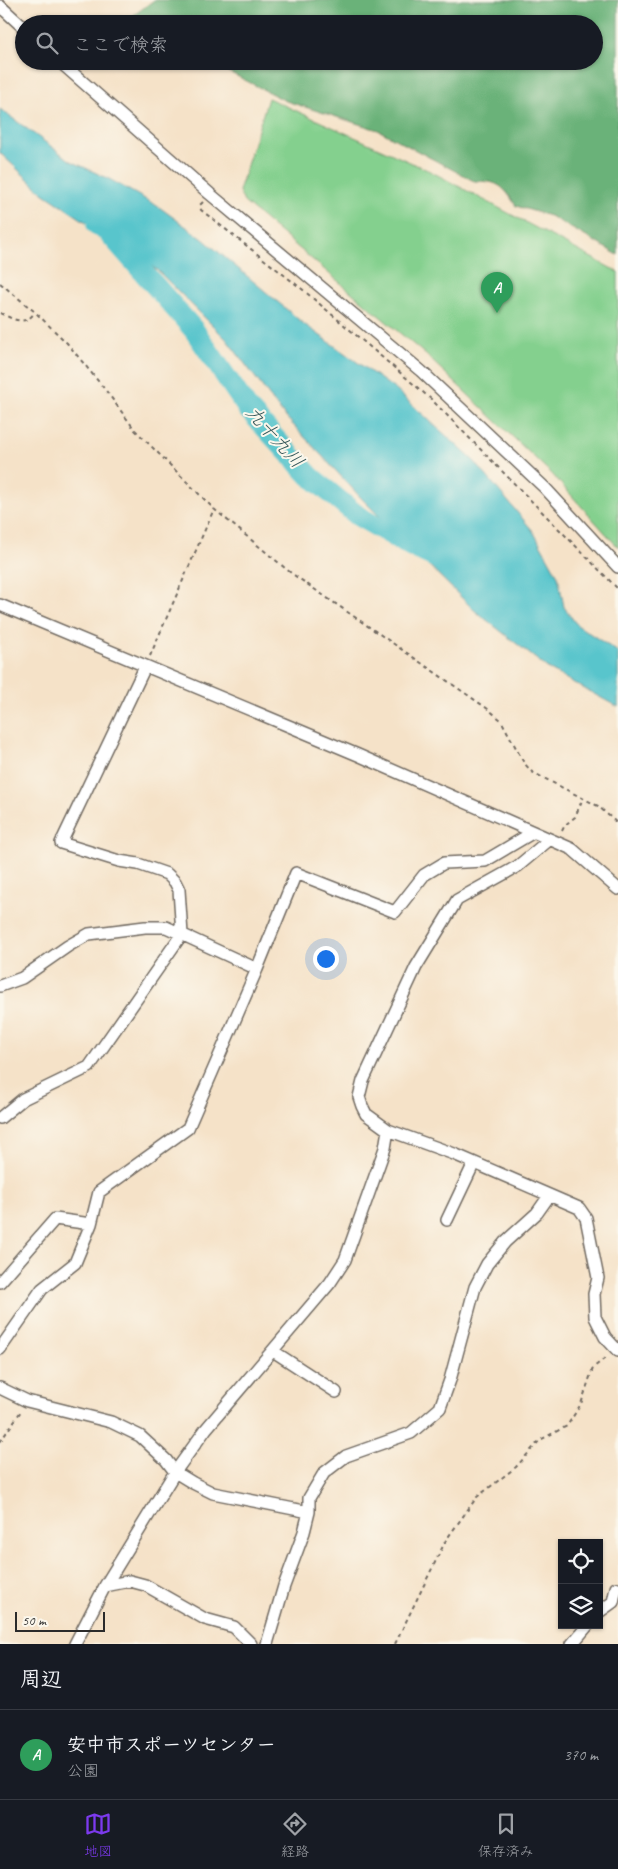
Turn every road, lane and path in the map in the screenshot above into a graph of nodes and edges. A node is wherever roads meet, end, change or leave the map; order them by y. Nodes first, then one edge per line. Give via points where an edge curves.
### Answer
1 (0, 6) edge
2 (15, 20) edge
3 (69, 70) edge
4 (204, 200) dead end
5 (0, 283) edge
6 (0, 312) edge
7 (35, 312) junction
8 (214, 509) junction
9 (618, 567) edge
10 (618, 589) edge
11 (0, 606) edge
12 (145, 667) junction
13 (583, 798) junction
14 (618, 824) edge
15 (532, 833) junction
16 (552, 841) junction
17 (618, 889) edge
18 (182, 934) junction
19 (257, 969) junction
20 (0, 986) edge
21 (0, 1118) edge
22 (388, 1130) junction
23 (474, 1163) junction
24 (549, 1196) junction
25 (447, 1220) dead end
26 (91, 1224) junction
27 (0, 1282) edge
28 (0, 1349) edge
29 (273, 1351) junction
30 (615, 1354) edge
31 (0, 1388) edge
32 (336, 1392) dead end
33 (27, 1401) junction
34 (0, 1442) edge
35 (175, 1472) junction
36 (309, 1512) junction
37 (105, 1586) junction
38 (618, 1588) edge
39 (615, 1603) edge
40 (603, 1610) edge
41 (585, 1629) edge
42 (75, 1644) edge
43 (251, 1644) edge
44 (267, 1644) edge
45 (395, 1644) edge
46 (572, 1644) edge

1 - 2 street
3 - 9 street via 210,194 422,371 545,488
4 - 10 path via 201,210 302,289 431,399
5 - 7 path
6 - 7 path via 24,321
7 - 8 path via 67,342 134,430
8 - 12 path
8 - 13 path via 319,594 488,709 501,720 532,772
11 - 12 street
12 - 15 street via 358,755
12 - 18 street via 61,843 167,874 179,890
13 - 14 path via 598,806
13 - 16 path via 575,817
15 - 16 street
15 - 19 street via 485,861 444,863 424,874 395,912 296,873
16 - 17 street via 572,849
16 - 22 street via 518,866 457,900 416,967 362,1081 359,1097 366,1114
18 - 19 street
18 - 20 street via 166,927 145,927 89,934 22,978
18 - 21 street via 89,1067 23,1099
19 - 26 street via 188,1128 99,1192
22 - 23 street
22 - 29 street via 385,1148 345,1260 330,1283
23 - 24 street
23 - 25 street
24 - 30 street via 579,1208 586,1218 598,1278 594,1294 595,1317
24 - 36 street via 537,1213 505,1242 483,1271 475,1287 440,1408 412,1434 346,1456 324,1473 309,1498
26 - 27 street via 55,1219
26 - 28 street via 75,1262 42,1289
29 - 32 street
29 - 35 street via 206,1428
30 - 45 path via 592,1368 581,1404 567,1426 540,1440 516,1467 477,1497 446,1540
31 - 33 street
33 - 34 path
33 - 35 street via 111,1422 140,1436
35 - 36 street via 213,1493
35 - 37 street
36 - 44 street
37 - 42 street
37 - 43 street via 130,1581 145,1585 206,1619 234,1628
38 - 39 street
39 - 40 street
41 - 46 street

